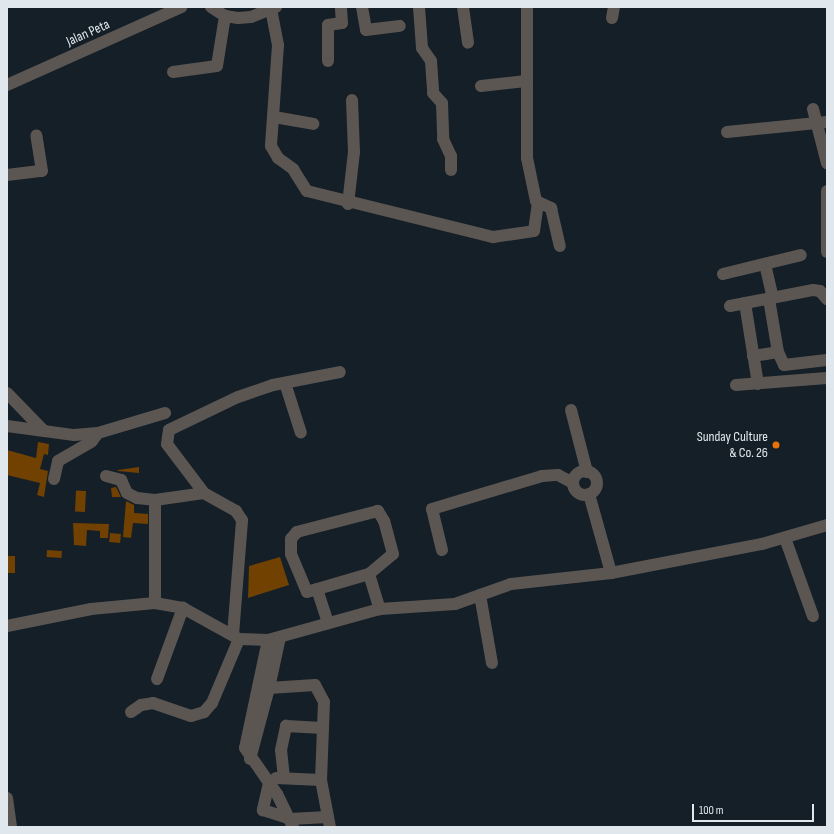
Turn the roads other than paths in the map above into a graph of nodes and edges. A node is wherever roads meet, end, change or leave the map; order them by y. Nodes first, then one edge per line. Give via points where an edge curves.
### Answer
1 (181, 7) edge
2 (211, 7) edge
3 (341, 7) edge
4 (362, 7) edge
5 (419, 7) edge
6 (462, 7) edge
7 (526, 7) edge
8 (273, 8) edge
9 (225, 16) junction
10 (400, 26) dead end
11 (468, 43) dead end
12 (328, 60) dead end
13 (173, 72) dead end
14 (526, 81) junction
15 (7, 85) edge
16 (481, 86) dead end
17 (352, 100) dead end
18 (813, 109) dead end
19 (274, 117) junction
20 (827, 122) edge
21 (814, 123) junction
22 (312, 124) dead end
23 (727, 132) dead end
24 (36, 135) dead end
25 (826, 159) edge
26 (451, 170) dead end
27 (7, 175) edge
28 (827, 191) edge
29 (538, 203) junction
30 (348, 204) junction
31 (826, 216) edge
32 (560, 246) dead end
33 (827, 252) edge
34 (801, 255) dead end
35 (765, 264) junction
36 (723, 274) dead end
37 (771, 298) junction
38 (827, 299) edge
39 (745, 303) junction
40 (730, 306) dead end
41 (778, 352) junction
42 (753, 356) junction
43 (827, 360) edge
44 (340, 372) dead end
45 (827, 378) edge
46 (285, 383) junction
47 (758, 384) junction
48 (736, 385) dead end
49 (7, 393) edge
50 (571, 410) dead end
51 (165, 413) dead end
52 (7, 426) edge
53 (44, 431) junction
54 (98, 433) junction
55 (301, 433) dead end
56 (587, 472) junction
57 (106, 476) dead end
58 (54, 479) dead end
59 (573, 483) junction
60 (204, 493) junction
61 (589, 494) junction
62 (155, 500) junction
63 (827, 525) edge
64 (785, 538) junction
65 (442, 550) dead end
66 (611, 573) junction
67 (369, 574) junction
68 (317, 590) junction
69 (480, 595) junction
70 (155, 603) junction
71 (183, 608) junction
72 (380, 609) junction
73 (813, 616) dead end
74 (328, 624) junction
75 (7, 626) edge
76 (236, 637) junction
77 (280, 637) junction
78 (268, 640) junction
79 (492, 663) dead end
80 (157, 679) dead end
81 (269, 688) junction
82 (252, 701) junction
83 (265, 704) junction
84 (131, 712) dead end
85 (254, 723) junction
86 (323, 728) junction
87 (284, 778) junction
88 (266, 780) junction
89 (321, 780) junction
90 (7, 798) edge
91 (329, 822) edge
92 (292, 823) edge
93 (11, 827) edge

1 - 15 street, Jalan Peta
2 - 9 street
3 - 12 street via 342,23 328,25
4 - 10 street via 366,30
5 - 26 street via 423,54 431,61 433,93 442,103 443,139 450,153
6 - 11 street
7 - 14 street
8 - 9 street via 250,17
8 - 19 street via 278,45
9 - 13 street via 217,66
14 - 16 street
14 - 29 street via 527,158
17 - 30 street via 354,152
18 - 21 street
19 - 22 street
19 - 30 street via 273,153 293,169 301,186 314,195
20 - 21 street
21 - 23 street
21 - 25 street
24 - 27 street via 42,171
28 - 31 street
29 - 30 street via 534,231 494,237
29 - 32 street via 551,208
31 - 33 street
34 - 35 street
35 - 36 street
35 - 37 street
37 - 38 street via 813,290 820,292
37 - 39 street
37 - 41 street
39 - 40 street
39 - 42 street
41 - 42 street
41 - 43 street via 784,365
42 - 47 street
44 - 46 street
45 - 47 street
46 - 55 street
46 - 60 street via 238,397 169,430 167,444
47 - 48 street
49 - 53 street
50 - 56 street
51 - 54 street
52 - 53 street
53 - 54 street
54 - 58 street via 58,462
56 - 59 street via 576,475
56 - 61 street via 596,484
57 - 62 street via 120,480 127,493 137,498
59 - 61 street via 578,493
59 - 65 street via 558,475 542,476 432,509
60 - 62 street
60 - 76 street via 236,511 242,520
61 - 66 street
62 - 70 street
63 - 64 street
64 - 66 street
64 - 73 street
66 - 69 street via 511,584
67 - 68 street
67 - 68 street via 393,554 384,521 374,510 297,532 291,539 291,554 307,592
67 - 72 street
68 - 74 street
69 - 72 street via 447,605
69 - 79 street
70 - 71 street
70 - 75 street via 91,609
71 - 76 street
71 - 80 street
72 - 74 street
74 - 77 street
76 - 78 street
76 - 84 street via 212,703 204,712 191,716 153,703 141,705
77 - 78 street
77 - 81 street
78 - 82 street
81 - 83 street
81 - 86 street via 315,685 323,697
82 - 83 street
82 - 85 street
83 - 85 street
85 - 88 street via 250,759
86 - 87 street via 286,726 281,750
86 - 89 street
87 - 88 street
87 - 89 street
88 - 92 street
88 - 92 street via 262,809
89 - 91 street
90 - 93 street
91 - 92 street

